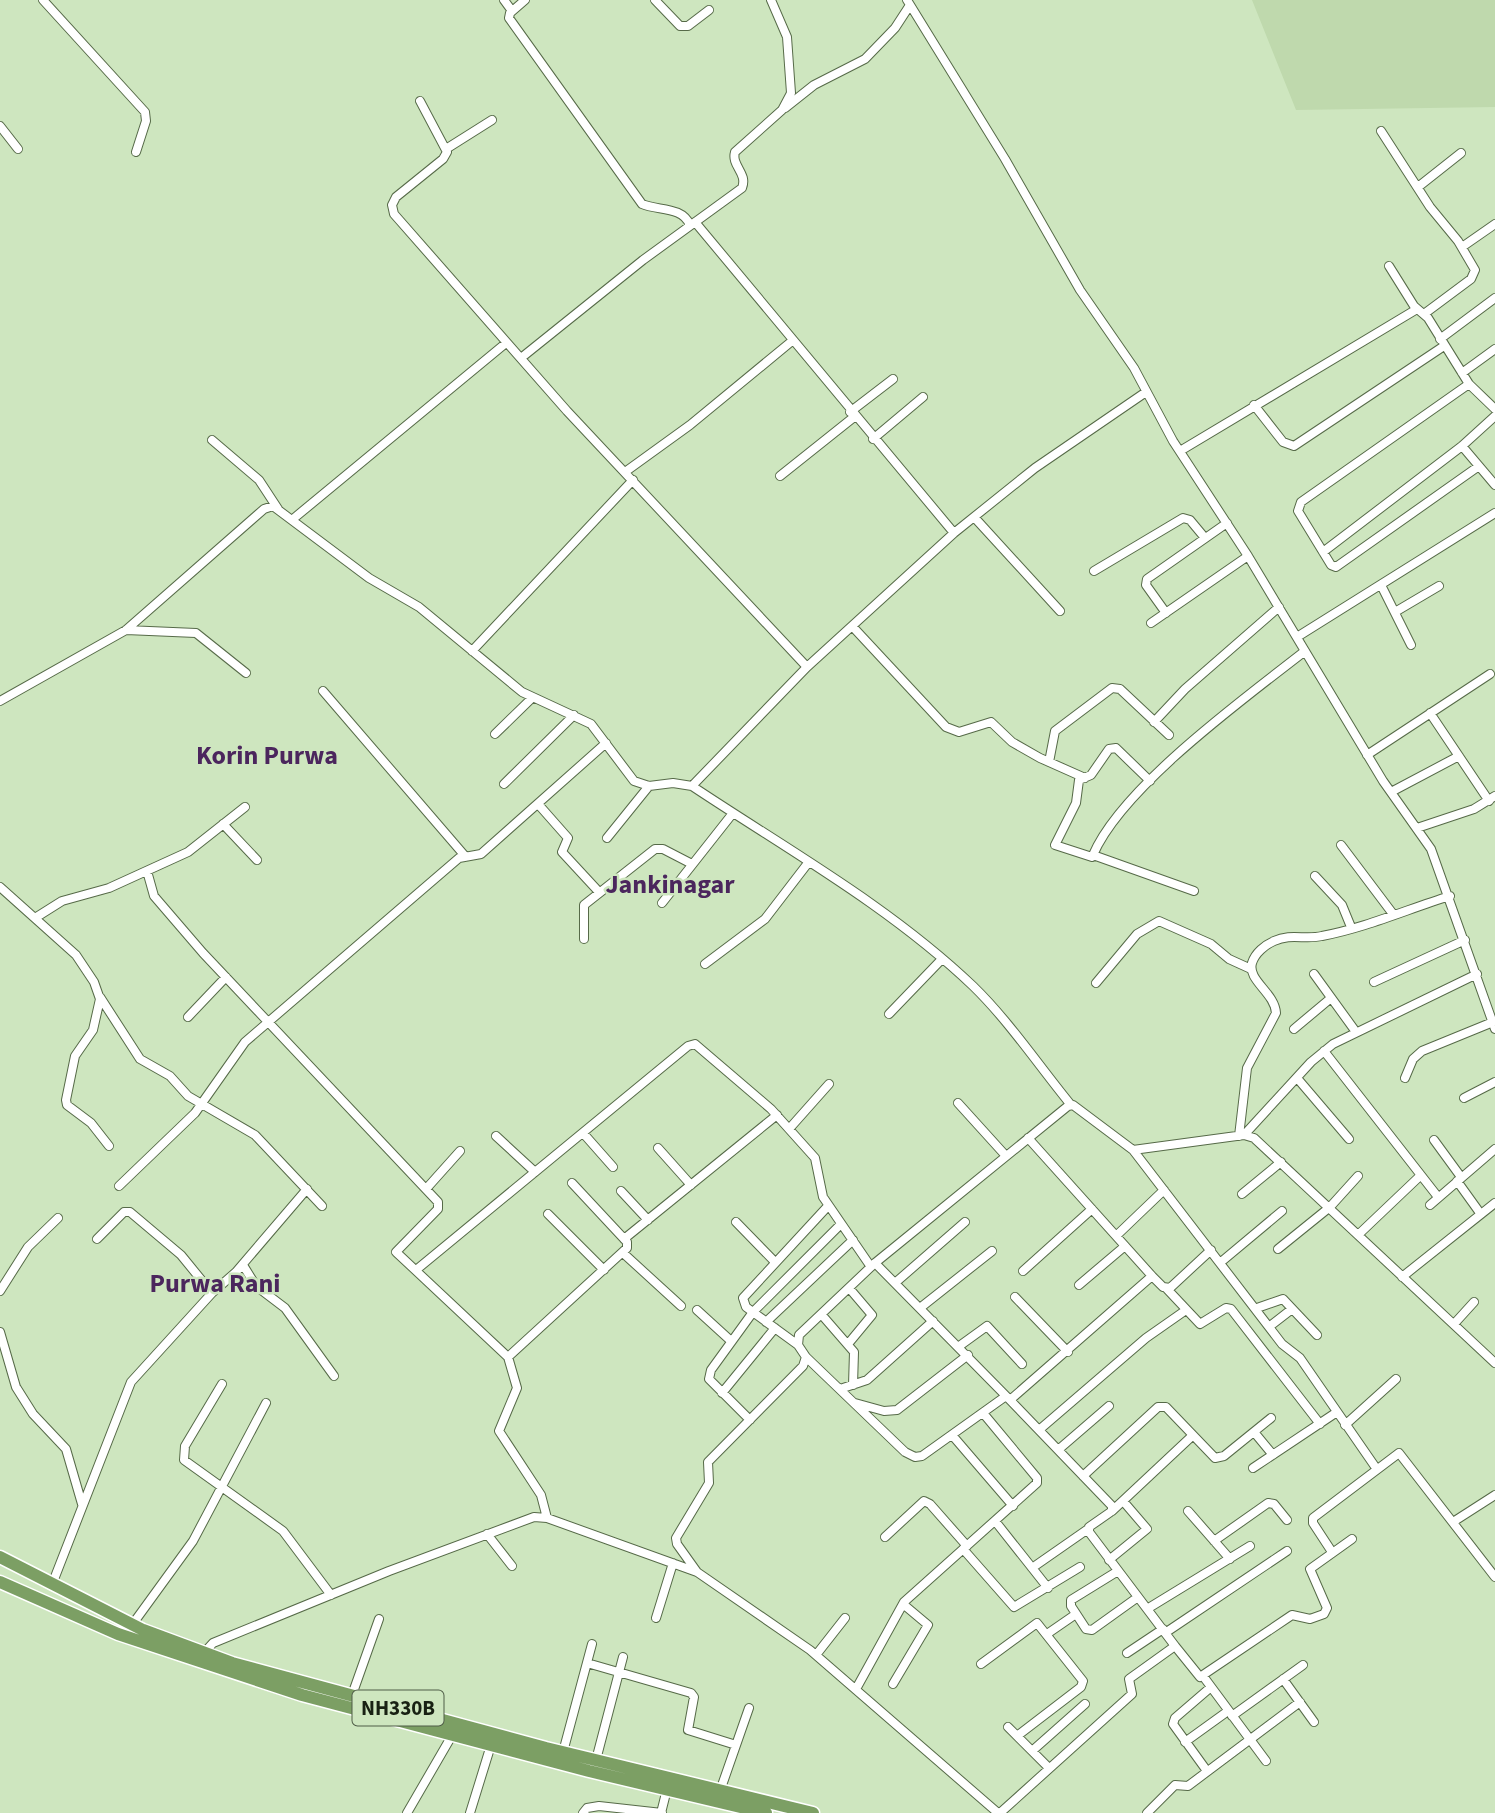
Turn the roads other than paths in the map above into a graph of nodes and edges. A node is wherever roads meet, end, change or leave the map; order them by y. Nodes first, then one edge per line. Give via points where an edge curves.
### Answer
1 (43, 0) edge
2 (504, 0) edge
3 (525, 0) edge
4 (654, 0) edge
5 (771, 0) edge
6 (908, 3) edge
7 (512, 10) junction
8 (709, 10) dead end
9 (420, 101) dead end
10 (782, 110) junction
11 (492, 120) dead end
12 (0, 126) edge
13 (1381, 131) dead end
14 (18, 149) dead end
15 (446, 149) junction
16 (136, 152) dead end
17 (1461, 153) dead end
18 (1418, 187) junction
19 (692, 223) junction
20 (1495, 224) edge
21 (1462, 247) junction
22 (1389, 266) dead end
23 (1495, 298) edge
24 (1420, 311) junction
25 (792, 341) junction
26 (506, 342) junction
27 (1442, 342) junction
28 (1495, 349) edge
29 (521, 358) junction
30 (1462, 373) junction
31 (893, 379) dead end
32 (1469, 384) junction
33 (1146, 392) junction
34 (923, 397) dead end
35 (1254, 405) junction
36 (1495, 409) edge
37 (852, 414) junction
38 (1495, 416) edge
39 (873, 439) junction
40 (212, 440) dead end
41 (1462, 446) junction
42 (1180, 451) junction
43 (1479, 466) junction
44 (625, 472) junction
45 (780, 475) dead end
46 (632, 480) junction
47 (1494, 481) edge
48 (278, 509) junction
49 (1495, 513) edge
50 (974, 517) junction
51 (293, 519) junction
52 (1227, 523) junction
53 (954, 533) junction
54 (1205, 538) junction
55 (1323, 552) junction
56 (1248, 556) junction
57 (1094, 571) dead end
58 (1381, 585) junction
59 (1439, 586) dead end
60 (1279, 607) junction
61 (1060, 611) dead end
62 (1395, 612) junction
63 (1166, 613) junction
64 (1151, 623) dead end
65 (852, 626) junction
66 (126, 630) junction
67 (1297, 637) junction
68 (1411, 645) dead end
69 (472, 651) junction
70 (1305, 651) junction
71 (807, 667) junction
72 (246, 673) dead end
73 (1490, 674) dead end
74 (323, 691) dead end
75 (532, 698) junction
76 (0, 701) edge
77 (1430, 713) junction
78 (573, 715) junction
79 (1154, 722) junction
80 (495, 734) dead end
81 (1169, 735) dead end
82 (606, 743) junction
83 (1367, 755) junction
84 (1459, 756) junction
85 (1049, 762) junction
86 (1085, 778) junction
87 (1150, 782) junction
88 (504, 784) dead end
89 (649, 786) junction
90 (692, 786) junction
91 (1391, 792) junction
92 (1492, 798) edge
93 (538, 804) junction
94 (245, 807) dead end
95 (733, 813) junction
96 (223, 824) junction
97 (1417, 828) junction
98 (607, 838) dead end
99 (1341, 845) dead end
100 (465, 856) junction
101 (1092, 857) junction
102 (257, 860) dead end
103 (808, 863) junction
104 (692, 864) junction
105 (147, 871) junction
106 (1315, 876) dead end
107 (0, 887) edge
108 (1194, 891) dead end
109 (599, 892) junction
110 (1450, 896) junction
111 (662, 903) dead end
112 (1393, 914) junction
113 (35, 919) junction
114 (1351, 927) junction
115 (584, 939) dead end
116 (1465, 940) junction
117 (941, 960) junction
118 (705, 964) dead end
119 (1251, 969) junction
120 (1314, 974) dead end
121 (1477, 974) junction
122 (226, 977) junction
123 (1374, 982) dead end
124 (1096, 983) dead end
125 (99, 995) junction
126 (1331, 998) junction
127 (889, 1014) dead end
128 (188, 1017) dead end
129 (268, 1021) junction
130 (1494, 1026) edge
131 (1294, 1029) dead end
132 (1356, 1032) junction
133 (1324, 1051) junction
134 (1297, 1078) junction
135 (1405, 1078) dead end
136 (1495, 1082) edge
137 (829, 1084) dead end
138 (1464, 1098) dead end
139 (958, 1103) dead end
140 (201, 1105) junction
141 (1071, 1105) junction
142 (777, 1115) junction
143 (789, 1129) junction
144 (583, 1133) junction
145 (496, 1136) dead end
146 (1241, 1136) junction
147 (1028, 1138) junction
148 (1349, 1139) dead end
149 (1434, 1140) dead end
150 (109, 1146) dead end
151 (659, 1148) dead end
152 (1495, 1149) edge
153 (1133, 1150) junction
154 (460, 1152) dead end
155 (1006, 1156) junction
156 (1281, 1162) junction
157 (613, 1167) dead end
158 (535, 1172) junction
159 (1358, 1175) dead end
160 (1420, 1176) junction
161 (1459, 1179) junction
162 (572, 1183) dead end
163 (691, 1185) junction
164 (119, 1186) dead end
165 (307, 1189) junction
166 (426, 1189) junction
167 (1164, 1190) junction
168 (621, 1191) dead end
169 (1242, 1194) dead end
170 (1438, 1198) junction
171 (1495, 1203) edge
172 (1430, 1205) dead end
173 (322, 1206) dead end
174 (828, 1206) junction
175 (1330, 1207) junction
176 (1092, 1209) junction
177 (1282, 1211) dead end
178 (1480, 1213) junction
179 (548, 1214) dead end
180 (58, 1218) dead end
181 (648, 1220) junction
182 (736, 1222) dead end
183 (965, 1222) dead end
184 (841, 1224) junction
185 (1359, 1234) junction
186 (1116, 1236) junction
187 (97, 1239) dead end
188 (624, 1239) junction
189 (853, 1240) junction
190 (1125, 1246) junction
191 (1278, 1249) dead end
192 (1211, 1250) junction
193 (992, 1251) dead end
194 (623, 1253) junction
195 (775, 1262) junction
196 (1221, 1262) junction
197 (243, 1265) junction
198 (873, 1265) junction
199 (416, 1270) junction
200 (604, 1270) junction
201 (1023, 1270) dead end
202 (1152, 1276) junction
203 (1402, 1277) junction
204 (895, 1283) junction
205 (1079, 1284) dead end
206 (849, 1288) junction
207 (1167, 1289) junction
208 (0, 1291) edge
209 (212, 1293) junction
210 (1014, 1297) dead end
211 (1474, 1303) dead end
212 (681, 1306) dead end
213 (920, 1308) junction
214 (1257, 1308) junction
215 (1293, 1309) junction
216 (697, 1310) dead end
217 (1186, 1310) junction
218 (752, 1311) junction
219 (821, 1314) junction
220 (933, 1321) junction
221 (766, 1322) junction
222 (1454, 1324) junction
223 (1270, 1326) junction
224 (775, 1328) junction
225 (0, 1332) edge
226 (1317, 1335) dead end
227 (731, 1341) junction
228 (848, 1344) junction
229 (798, 1345) junction
230 (958, 1347) junction
231 (1068, 1352) junction
232 (968, 1355) junction
233 (508, 1357) junction
234 (806, 1357) junction
235 (1495, 1363) edge
236 (1022, 1364) dead end
237 (334, 1376) dead end
238 (1396, 1379) dead end
239 (222, 1384) dead end
240 (853, 1385) junction
241 (840, 1390) junction
242 (722, 1393) junction
243 (1008, 1398) junction
244 (266, 1402) dead end
245 (853, 1402) junction
246 (1109, 1406) dead end
247 (1337, 1412) junction
248 (984, 1413) junction
249 (1271, 1418) dead end
250 (750, 1420) junction
251 (1320, 1424) junction
252 (1345, 1425) junction
253 (1039, 1430) junction
254 (1254, 1432) junction
255 (952, 1435) junction
256 (1191, 1437) junction
257 (1058, 1450) junction
258 (1273, 1455) junction
259 (1253, 1468) dead end
260 (1376, 1468) junction
261 (1083, 1476) junction
262 (223, 1487) junction
263 (1492, 1497) edge
264 (1123, 1501) junction
265 (82, 1504) junction
266 (1013, 1506) junction
267 (1495, 1507) edge
268 (1112, 1511) junction
269 (1188, 1511) dead end
270 (547, 1518) junction
271 (1287, 1520) dead end
272 (995, 1521) junction
273 (1453, 1522) junction
274 (1088, 1529) junction
275 (487, 1534) junction
276 (884, 1536) dead end
277 (1352, 1539) dead end
278 (1214, 1541) junction
279 (1250, 1546) dead end
280 (965, 1547) junction
281 (1287, 1551) dead end
282 (1332, 1552) junction
283 (0, 1557) edge
284 (1230, 1559) junction
285 (1110, 1560) junction
286 (673, 1563) junction
287 (512, 1566) dead end
288 (1080, 1567) dead end
289 (1032, 1568) junction
290 (1118, 1571) junction
291 (697, 1572) junction
292 (1495, 1577) edge
293 (0, 1582) edge
294 (53, 1582) junction
295 (1048, 1588) junction
296 (331, 1595) junction
297 (1138, 1597) junction
298 (903, 1604) junction
299 (1147, 1609) junction
300 (1076, 1614) junction
301 (656, 1618) dead end
302 (845, 1618) dead end
303 (379, 1619) dead end
304 (132, 1625) junction
305 (1164, 1631) junction
306 (1047, 1634) junction
307 (592, 1644) dead end
308 (1175, 1646) junction
309 (1127, 1653) dead end
310 (816, 1655) junction
311 (623, 1657) dead end
312 (201, 1658) junction
313 (587, 1664) junction
314 (981, 1664) dead end
315 (1303, 1665) dead end
316 (619, 1672) junction
317 (1203, 1676) junction
318 (1283, 1679) junction
319 (893, 1684) dead end
320 (1211, 1688) junction
321 (856, 1689) junction
322 (352, 1695) junction
323 (1300, 1702) junction
324 (1086, 1704) dead end
325 (749, 1709) dead end
326 (1230, 1713) junction
327 (1314, 1722) dead end
328 (1008, 1727) dead end
329 (456, 1729) junction
330 (1017, 1736) junction
331 (1250, 1739) junction
332 (1185, 1742) junction
333 (491, 1745) junction
334 (736, 1745) junction
335 (1032, 1751) junction
336 (563, 1752) junction
337 (596, 1760) junction
338 (1266, 1761) dead end
339 (1049, 1768) junction
340 (1207, 1771) junction
341 (668, 1784) junction
342 (720, 1791) junction
343 (407, 1813) edge
344 (471, 1813) edge
345 (583, 1813) edge
346 (662, 1813) edge
347 (766, 1813) edge
348 (813, 1813) edge
349 (999, 1813) edge
350 (1147, 1813) edge

1 - 16 street via 145,112
2 - 7 street
3 - 7 street
4 - 8 street via 680,26 688,26
5 - 10 street via 787,37 790,93
6 - 10 street via 895,28 865,59 814,85
6 - 33 street
7 - 19 street via 510,21 640,202 682,215
9 - 15 street
10 - 19 street via 735,152 742,188
11 - 15 street
12 - 14 street
13 - 18 street
15 - 26 street via 443,159 396,197 392,209
17 - 18 street
18 - 21 street
19 - 25 street
19 - 29 street
20 - 21 street
21 - 24 street via 1474,276
22 - 24 street
23 - 27 street
24 - 27 street
24 - 35 street
25 - 37 street
25 - 44 street
26 - 29 street
26 - 51 street
27 - 30 street
27 - 35 street via 1294,446 1283,442
28 - 30 street
29 - 44 street
30 - 32 street
31 - 37 street
32 - 36 street
32 - 55 street via 1301,502 1298,511
33 - 42 street
33 - 50 street via 1040,464
34 - 39 street
35 - 42 street
37 - 39 street
37 - 45 street
38 - 41 street
39 - 53 street
40 - 48 street via 259,480
41 - 43 street
41 - 55 street
42 - 52 street
43 - 47 street
43 - 55 street via 1336,567
44 - 46 street
46 - 69 street
46 - 71 street
48 - 51 street
48 - 66 street via 264,509
49 - 58 street
50 - 53 street
50 - 61 street
51 - 69 street via 369,578 419,607
52 - 54 street
52 - 56 street
53 - 65 street
54 - 57 street via 1183,518
54 - 63 street via 1147,579 1146,585
56 - 60 street
56 - 63 street
58 - 62 street
58 - 67 street
59 - 62 street
60 - 67 street
60 - 79 street
62 - 68 street
63 - 64 street
65 - 71 street
65 - 85 street via 946,727 958,732 991,722 1012,742
66 - 72 street via 196,633
66 - 76 street
67 - 70 street
69 - 75 street
70 - 83 street
70 - 87 street via 1234,706
71 - 90 street
73 - 77 street
74 - 100 street
75 - 78 street
75 - 80 street
77 - 83 street
77 - 84 street
78 - 82 street via 591,724
78 - 88 street
79 - 81 street
79 - 85 street via 1120,689 1112,688 1055,731
82 - 89 street via 634,781
82 - 93 street
83 - 91 street
84 - 91 street
84 - 92 street
85 - 86 street
86 - 87 street via 1109,749 1116,748
86 - 101 street via 1078,782 1076,803 1055,845
87 - 101 street via 1116,817
89 - 90 street
89 - 98 street
90 - 95 street
91 - 97 street
92 - 97 street
93 - 100 street via 481,854
93 - 109 street via 568,838 562,852
94 - 96 street
95 - 103 street
95 - 104 street
96 - 102 street
96 - 105 street via 188,852
97 - 110 street
99 - 112 street
100 - 129 street via 389,915
101 - 108 street
103 - 117 street via 847,884
103 - 118 street via 765,919
104 - 109 street via 655,849
104 - 111 street
105 - 113 street via 62,901
105 - 122 street via 154,897
106 - 114 street via 1342,905
107 - 113 street
109 - 115 street via 584,905
110 - 112 street
110 - 116 street
112 - 114 street
113 - 125 street via 75,955
114 - 119 street via 1322,936 1294,935 1274,941 1256,954
116 - 121 street
116 - 123 street
117 - 127 street
117 - 141 street via 975,989
119 - 124 street via 1228,959 1211,944 1159,921 1138,934
119 - 146 street via 1276,1003 1276,1013 1247,1068
120 - 126 street
121 - 130 street
121 - 132 street
122 - 128 street
122 - 129 street
125 - 140 street via 140,1059 170,1076
125 - 150 street via 93,1030 75,1056 66,1100
126 - 131 street
126 - 132 street
129 - 140 street via 237,1051
129 - 166 street
130 - 135 street via 1422,1051
132 - 133 street
133 - 134 street
133 - 160 street
134 - 146 street
134 - 148 street
136 - 138 street
137 - 143 street
139 - 155 street
140 - 164 street
140 - 165 street via 255,1135
141 - 147 street
141 - 153 street
142 - 143 street
142 - 144 street via 695,1044
142 - 163 street
143 - 174 street via 818,1163
144 - 157 street
144 - 158 street
145 - 158 street
146 - 153 street
146 - 156 street via 1254,1138
147 - 155 street
147 - 176 street
149 - 161 street
151 - 163 street
152 - 161 street
153 - 167 street
154 - 166 street
155 - 198 street
156 - 169 street
156 - 175 street
158 - 199 street
159 - 175 street
160 - 170 street
160 - 185 street
161 - 170 street
161 - 178 street
162 - 188 street
163 - 181 street
165 - 173 street
165 - 197 street
166 - 199 street via 438,1208 396,1252
167 - 186 street
167 - 192 street
168 - 181 street
170 - 172 street
171 - 178 street
174 - 184 street
174 - 195 street
175 - 185 street
175 - 191 street
176 - 186 street
176 - 201 street
177 - 196 street
178 - 203 street
179 - 200 street
180 - 208 street via 21,1255
181 - 188 street
182 - 195 street
183 - 204 street
184 - 189 street
184 - 218 street
185 - 203 street
186 - 190 street
187 - 209 street via 124,1212 130,1212 181,1255
188 - 194 street via 628,1245
189 - 198 street
189 - 221 street
190 - 202 street
190 - 205 street
192 - 196 street
192 - 207 street
193 - 213 street
194 - 200 street
194 - 212 street
195 - 218 street via 743,1298
196 - 214 street
197 - 209 street
197 - 237 street via 256,1286 285,1308
198 - 204 street
198 - 206 street
199 - 233 street
200 - 233 street
202 - 207 street
202 - 231 street
203 - 222 street
204 - 213 street
206 - 219 street
206 - 228 street via 872,1315
207 - 217 street
209 - 265 street via 131,1382
210 - 231 street
211 - 222 street
213 - 220 street
214 - 215 street via 1281,1298
214 - 223 street
215 - 223 street
215 - 226 street
216 - 227 street
217 - 251 street via 1203,1324 1231,1309
217 - 253 street via 1146,1338
218 - 221 street
218 - 227 street
219 - 228 street
219 - 229 street via 799,1335
220 - 230 street
220 - 240 street via 867,1380
221 - 224 street
222 - 235 street
223 - 247 street via 1282,1344 1300,1358
224 - 229 street
224 - 242 street
225 - 265 street via 16,1387 33,1414 66,1449
227 - 242 street via 709,1373
228 - 240 street via 854,1355
229 - 234 street
230 - 232 street
230 - 236 street via 987,1326
231 - 243 street
232 - 243 street
232 - 245 street via 897,1410
233 - 270 street via 517,1388 499,1431 541,1495
234 - 241 street
234 - 250 street via 803,1366
238 - 252 street
239 - 262 street via 182,1455 186,1463
240 - 241 street
241 - 245 street
242 - 250 street
243 - 248 street
243 - 253 street
244 - 262 street
245 - 255 street via 915,1457
246 - 257 street
247 - 251 street
247 - 252 street
248 - 255 street
248 - 266 street via 1038,1481
249 - 254 street
250 - 291 street via 708,1462 709,1483 676,1538
251 - 258 street
252 - 260 street
253 - 257 street
254 - 256 street via 1220,1458
254 - 258 street
255 - 266 street
256 - 261 street via 1166,1407 1158,1407
256 - 264 street
257 - 261 street
258 - 259 street
260 - 273 street via 1402,1454
260 - 282 street via 1313,1518
261 - 268 street
262 - 296 street via 283,1531
262 - 304 street via 193,1541
263 - 267 street
263 - 273 street
264 - 268 street
264 - 285 street via 1147,1529
265 - 294 street
266 - 272 street
268 - 274 street
269 - 278 street
270 - 275 street via 534,1517
270 - 286 street
271 - 278 street via 1268,1503
272 - 280 street
272 - 289 street
273 - 292 street
274 - 285 street
274 - 289 street
275 - 287 street
275 - 296 street
276 - 280 street via 924,1501
277 - 282 street
278 - 284 street
279 - 284 street
280 - 295 street via 1014,1607
280 - 298 street
281 - 305 street
282 - 317 street via 1310,1569 1327,1608 1324,1614 1310,1619 1292,1615
283 - 294 highway, NH330B
284 - 299 street
285 - 290 street
286 - 291 street
286 - 301 street
288 - 295 street
289 - 295 street
290 - 297 street
290 - 300 street via 1073,1597 1070,1603
291 - 310 street
293 - 312 highway, NH330B via 118,1634
294 - 304 highway, NH330B
296 - 312 street via 224,1638 205,1648
297 - 299 street
297 - 300 street via 1092,1630 1086,1629
298 - 319 street via 928,1625
298 - 321 street
299 - 305 street
300 - 306 street
302 - 310 street
303 - 322 street
304 - 312 highway, NH330B
305 - 308 street
305 - 309 street
306 - 314 street via 1034,1623
306 - 330 street via 1083,1684
307 - 313 street
308 - 317 street via 1197,1675
308 - 339 street via 1129,1679 1132,1693
310 - 321 street
311 - 316 street
312 - 322 highway, NH330B
312 - 329 highway, NH330B via 302,1695
313 - 316 street
313 - 336 street
315 - 318 street
316 - 334 street via 691,1693 688,1730
316 - 337 street
317 - 320 street
318 - 323 street
318 - 326 street
320 - 326 street
320 - 332 street via 1173,1721
321 - 349 street
322 - 329 highway, NH330B
323 - 327 street
323 - 331 street
324 - 335 street
325 - 334 street
326 - 331 street
326 - 332 street
328 - 330 street
329 - 333 highway, NH330B
329 - 336 highway, NH330B
329 - 343 street
330 - 335 street
331 - 338 street
331 - 340 street
332 - 340 street
333 - 341 highway, NH330B
333 - 344 street
334 - 342 street
335 - 339 street
336 - 337 highway, NH330B
337 - 341 highway, NH330B
339 - 349 street
340 - 350 street via 1188,1786 1175,1785
341 - 342 highway, NH330B
341 - 346 street
341 - 347 highway, NH330B
342 - 348 highway, NH330B
345 - 346 street via 600,1806

